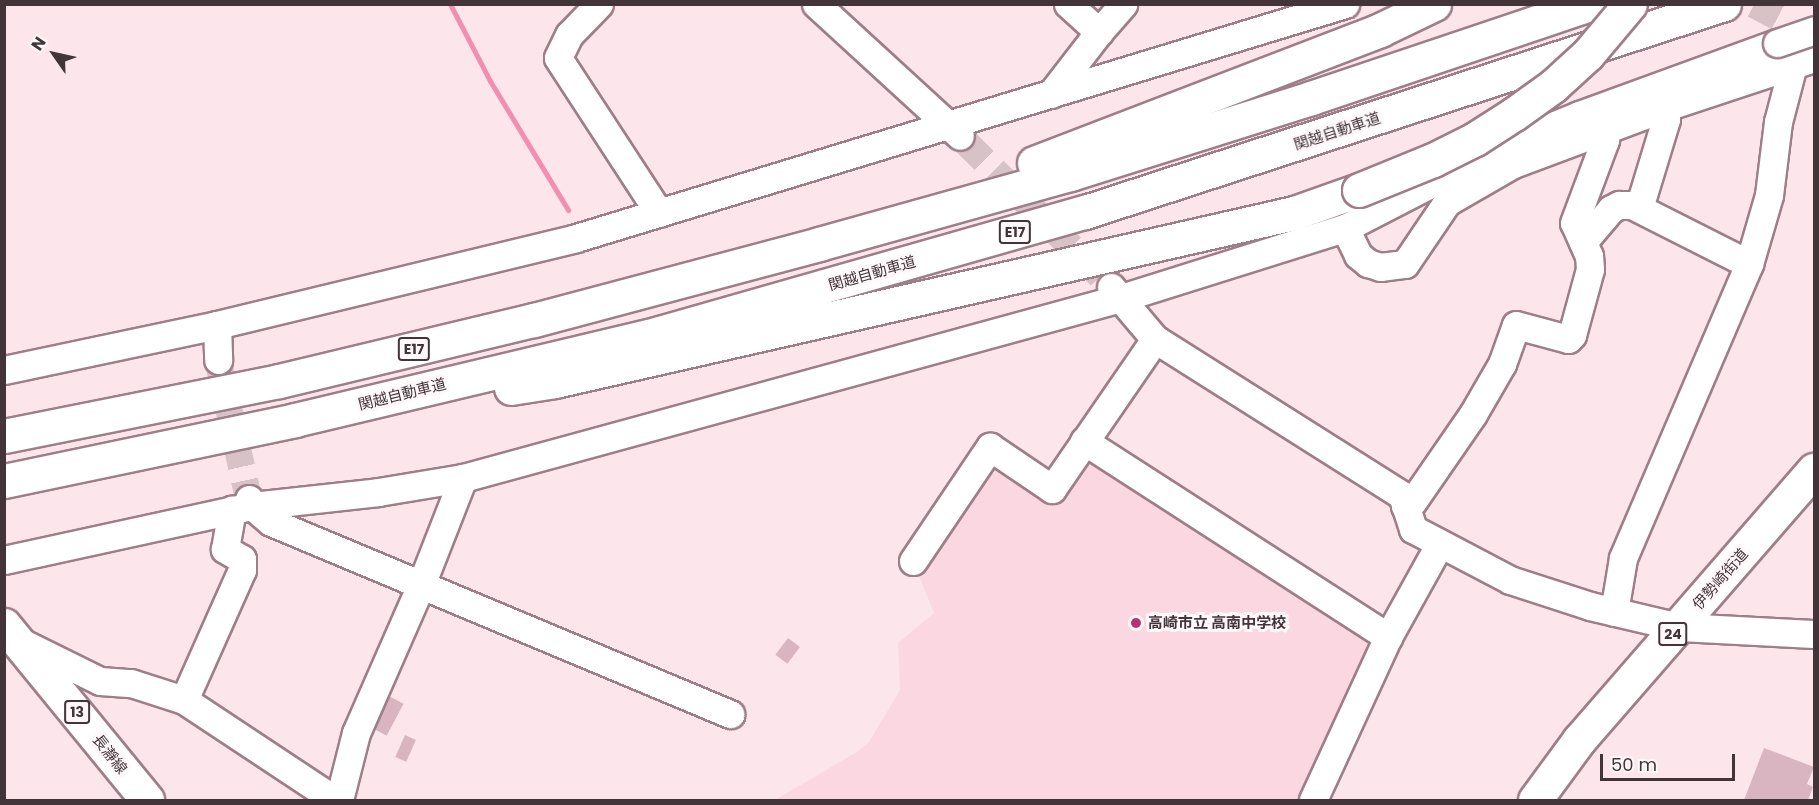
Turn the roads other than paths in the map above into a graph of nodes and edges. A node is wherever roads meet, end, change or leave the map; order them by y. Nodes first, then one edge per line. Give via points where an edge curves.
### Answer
1 (599, 4) edge
2 (816, 4) edge
3 (1068, 4) edge
4 (1123, 4) edge
5 (1345, 4) edge
6 (1434, 4) edge
7 (1590, 4) edge
8 (1630, 4) edge
9 (1724, 4) edge
10 (1311, 10) edge
11 (1815, 30) edge
12 (1099, 32) junction
13 (1783, 33) junction
14 (1815, 35) edge
15 (1804, 62) edge
16 (1051, 94) junction
17 (1666, 106) junction
18 (1602, 131) junction
19 (957, 134) junction
20 (1639, 208) junction
21 (659, 213) junction
22 (1345, 228) junction
23 (1583, 242) junction
24 (819, 244) junction
25 (1749, 264) junction
26 (1115, 291) junction
27 (217, 325) junction
28 (1155, 339) junction
29 (218, 360) tunnel mouth
30 (4, 370) edge
31 (295, 420) junction
32 (4, 436) edge
33 (1084, 441) junction
34 (463, 478) junction
35 (4, 481) edge
36 (1809, 483) edge
37 (244, 504) junction
38 (1405, 506) junction
39 (1439, 545) junction
40 (4, 560) edge
41 (913, 561) dead end
42 (421, 585) junction
43 (1614, 612) junction
44 (1679, 627) junction
45 (12, 633) edge
46 (1815, 634) edge
47 (1388, 637) junction
48 (184, 700) junction
49 (730, 714) dead end
50 (137, 797) edge
51 (337, 801) edge
52 (1313, 801) edge
53 (1535, 801) edge

1 - 21 street via 570,36 558,58
2 - 19 street
3 - 12 street
4 - 12 street
5 - 10 street
6 - 24 main road via 1380,30
7 - 24 main road, E17 via 1081,170
8 - 31 main road, bridge via 1588,54 1553,86 1475,139 1433,160 1294,213 555,381
9 - 31 main road, 関越自動車道 / E17 via 1085,212 659,333
10 - 16 street
11 - 13 street, bridge
12 - 16 street
13 - 14 street
13 - 22 street via 1508,144
15 - 17 street
15 - 25 street via 1778,122 1769,195
16 - 19 street
17 - 18 street
17 - 20 street via 1666,119
18 - 22 street via 1513,164 1447,202 1405,264 1380,267 1368,263 1358,255
18 - 23 street via 1605,140 1574,223
19 - 21 street
20 - 23 street via 1619,205 1611,209
20 - 25 street
21 - 27 street via 576,238
22 - 26 street
23 - 38 street via 1590,269 1572,335 1568,339 1516,325 1489,387 1413,501
24 - 32 main road, E17 via 534,320 302,375
25 - 43 street via 1623,558
26 - 28 street
26 - 34 street
27 - 29 street
27 - 30 street
28 - 33 street
28 - 38 street via 1402,495
31 - 35 main road, 関越自動車道 / E17
33 - 41 street via 1052,489 990,447
33 - 47 street
34 - 37 street via 378,492
34 - 42 street
36 - 44 main road, 伊勢崎街道 / 24
37 - 40 street
37 - 42 street via 271,522
37 - 48 street via 225,549 242,559 242,570
38 - 39 street via 1413,529
39 - 43 street via 1510,580
39 - 47 street
42 - 49 street
42 - 51 street via 356,733
43 - 44 street
44 - 46 street
44 - 53 main road, 伊勢崎街道 / 24 via 1579,740
45 - 48 street via 100,681 131,683
45 - 50 main road, 長瀞線 / 13 via 120,765
47 - 52 street
48 - 51 street

